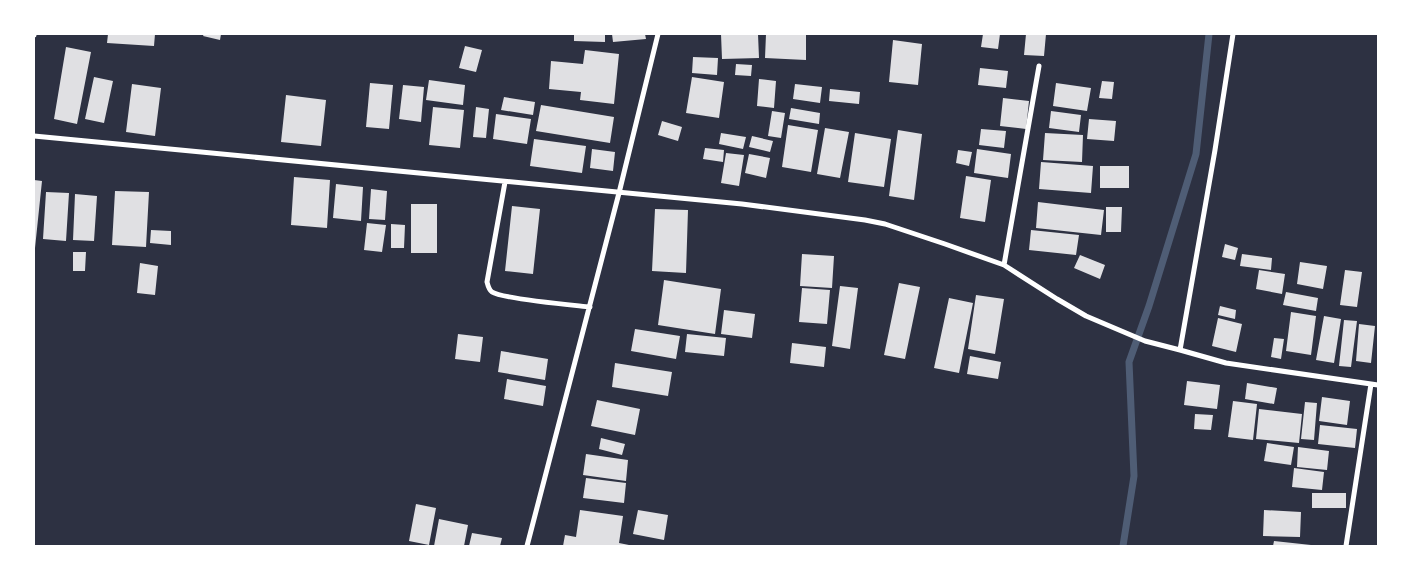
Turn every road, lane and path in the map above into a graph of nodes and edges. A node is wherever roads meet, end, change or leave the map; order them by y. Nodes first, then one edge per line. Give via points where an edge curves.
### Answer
1 (658, 34) edge
2 (1233, 34) edge
3 (1038, 66) dead end
4 (34, 136) edge
5 (505, 182) junction
6 (619, 193) junction
7 (1004, 265) junction
8 (590, 307) junction
9 (1180, 350) junction
10 (1370, 384) junction
11 (1378, 385) edge
12 (527, 546) edge
13 (1346, 546) edge

1 - 6 street
2 - 9 street
3 - 7 street
4 - 5 street
5 - 6 street
5 - 8 street via 487,282 491,292
6 - 7 street via 865,220
6 - 8 street
7 - 9 street via 1086,316 1144,342
8 - 12 street
9 - 10 street via 1226,363
10 - 11 street
10 - 13 street

